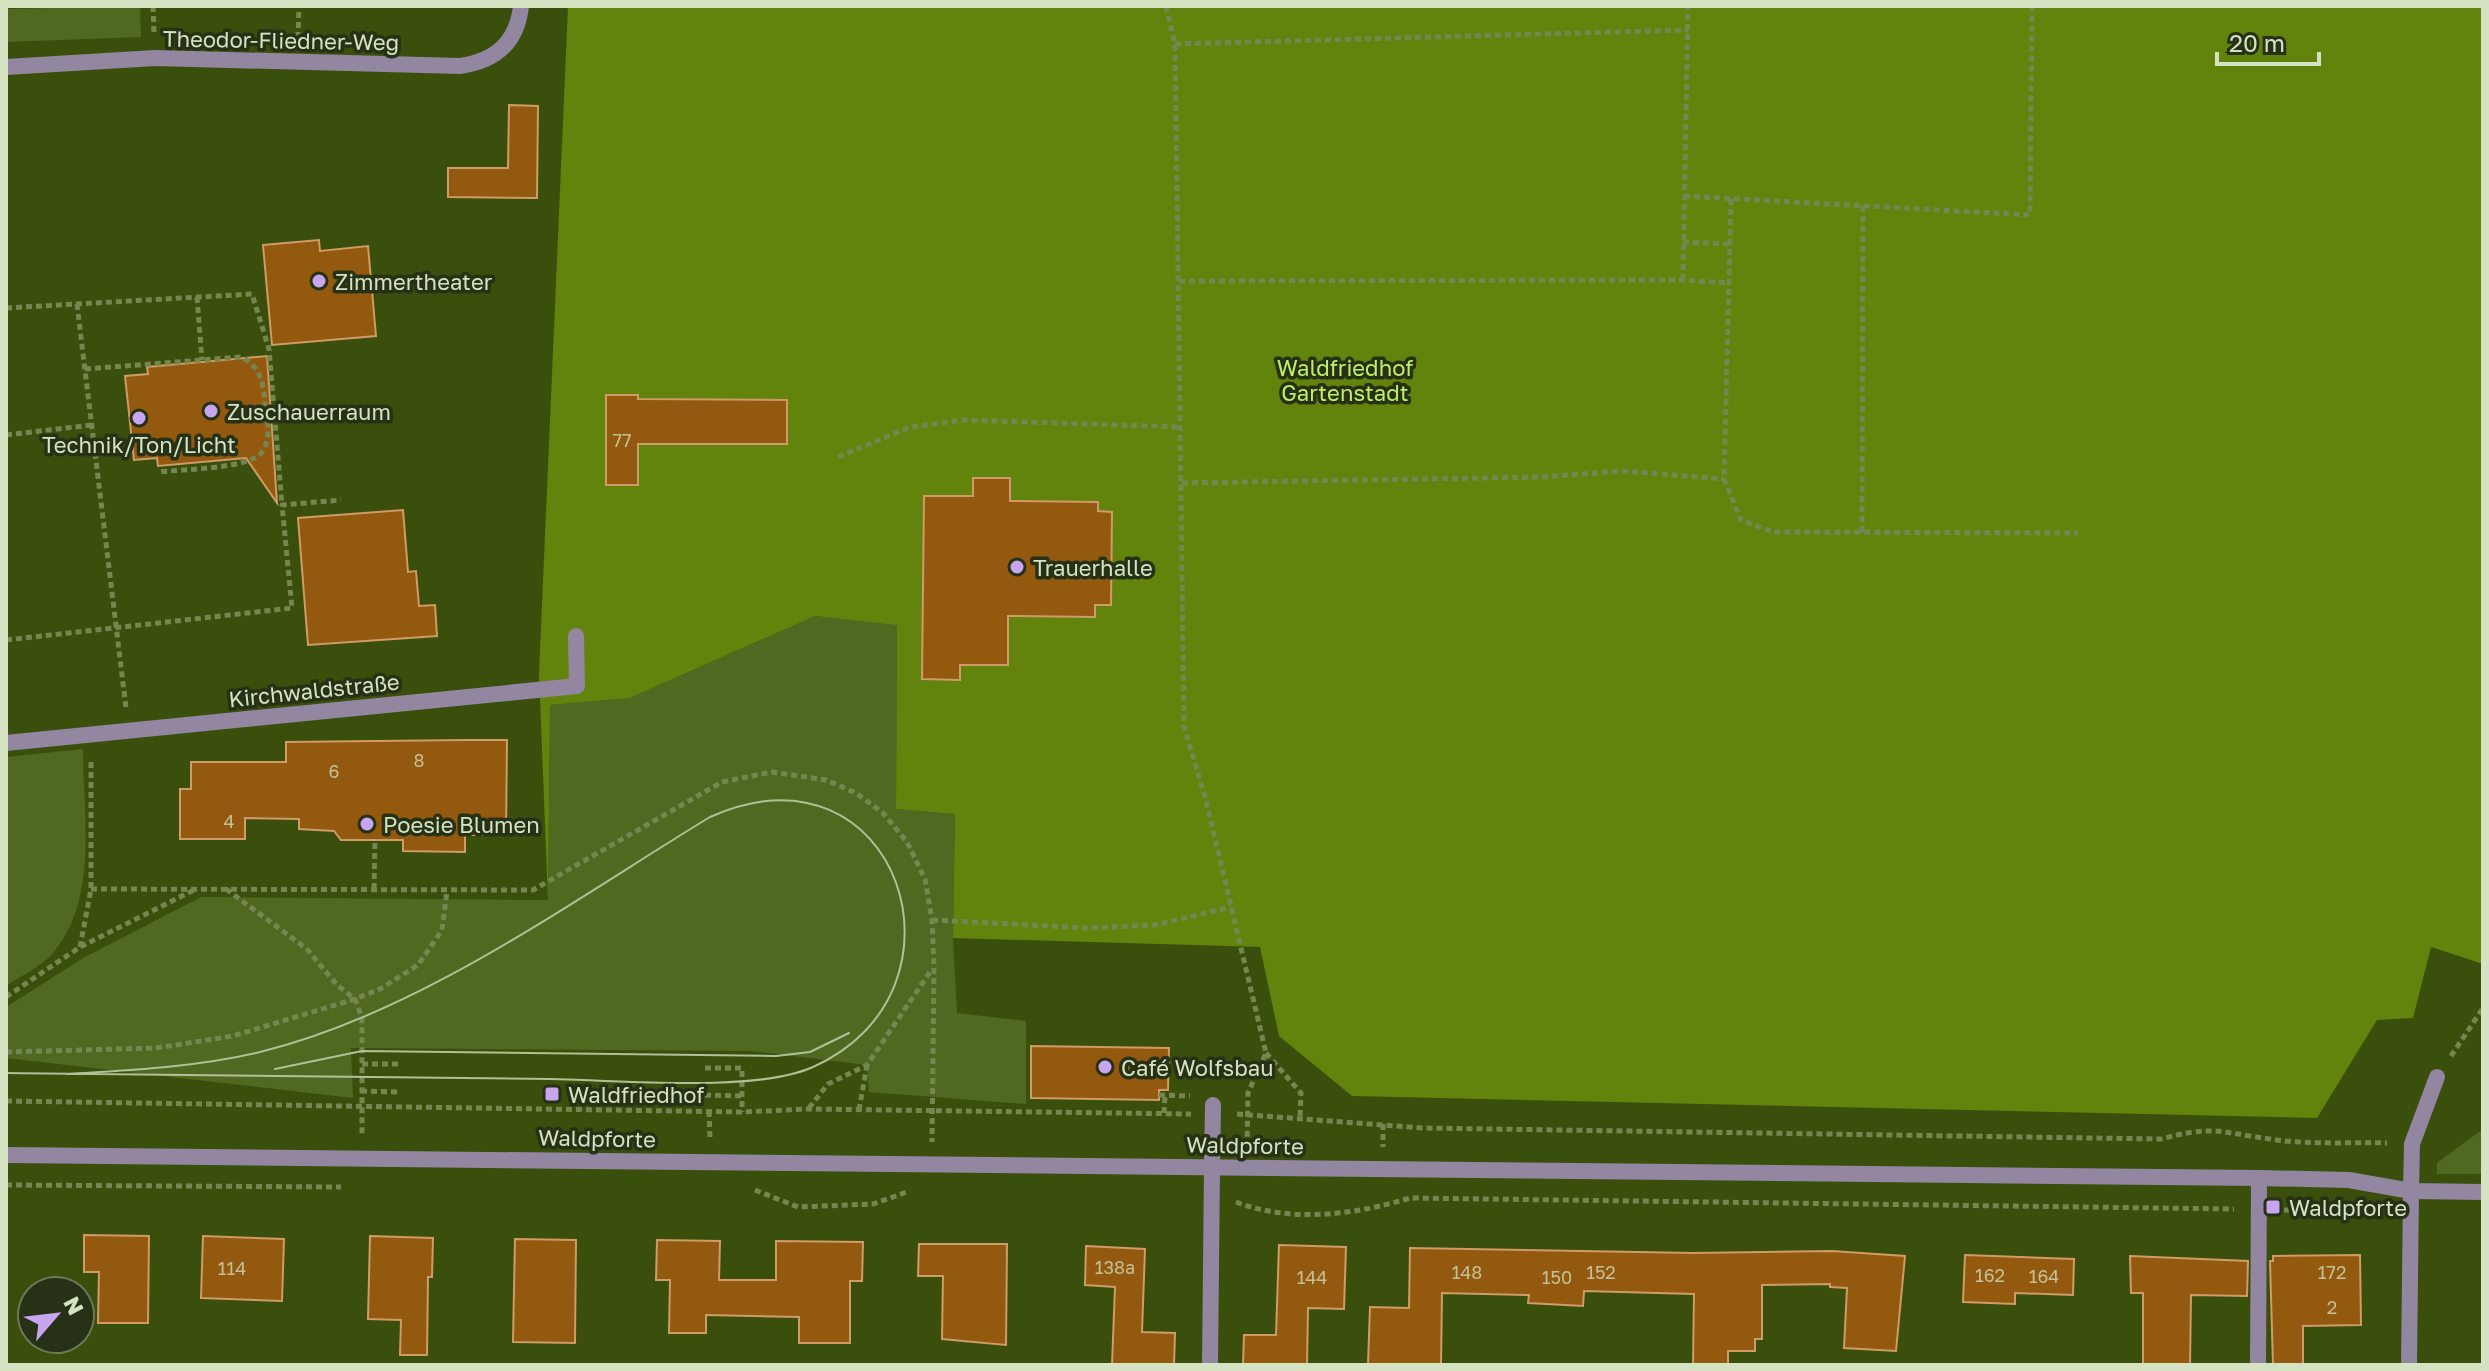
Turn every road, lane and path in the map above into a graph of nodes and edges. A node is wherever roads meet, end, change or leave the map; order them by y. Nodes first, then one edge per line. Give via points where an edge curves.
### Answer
1 (521, 6) edge
2 (1166, 6) edge
3 (1688, 6) edge
4 (2032, 6) edge
5 (1688, 30) junction
6 (1175, 44) junction
7 (6, 67) edge
8 (1684, 196) junction
9 (1731, 199) junction
10 (1863, 206) junction
11 (1683, 242) junction
12 (1730, 244) junction
13 (1683, 280) junction
14 (1179, 281) junction
15 (1729, 283) junction
16 (197, 297) junction
17 (77, 304) junction
18 (6, 308) edge
19 (202, 360) junction
20 (85, 369) junction
21 (92, 425) junction
22 (1181, 427) junction
23 (6, 435) edge
24 (838, 457) dead end
25 (160, 472) dead end
26 (1724, 479) junction
27 (1182, 483) junction
28 (341, 500) dead end
29 (282, 505) junction
30 (1862, 532) junction
31 (2078, 533) dead end
32 (116, 628) junction
33 (576, 636) dead end
34 (6, 640) edge
35 (129, 731) junction
36 (91, 735) junction
37 (6, 743) edge
38 (375, 840) dead end
39 (197, 888) junction
40 (225, 888) junction
41 (91, 889) junction
42 (374, 889) junction
43 (447, 891) junction
44 (1231, 907) junction
45 (932, 920) junction
46 (80, 947) junction
47 (934, 967) junction
48 (6, 997) edge
49 (355, 999) junction
50 (2483, 1008) edge
51 (6, 1052) edge
52 (1266, 1053) junction
53 (362, 1064) junction
54 (398, 1064) dead end
55 (867, 1065) junction
56 (705, 1068) dead end
57 (2437, 1077) joint
58 (361, 1091) junction
59 (399, 1092) dead end
60 (705, 1095) dead end
61 (1159, 1095) dead end
62 (742, 1096) junction
63 (1213, 1105) dead end
64 (809, 1109) dead end
65 (859, 1110) dead end
66 (709, 1111) dead end
67 (742, 1112) dead end
68 (1164, 1113) dead end
69 (1300, 1117) dead end
70 (710, 1140) dead end
71 (6, 1155) edge
72 (362, 1157) junction
73 (932, 1164) junction
74 (1212, 1167) junction
75 (1246, 1168) junction
76 (2259, 1178) junction
77 (6, 1185) edge
78 (356, 1187) dead end
79 (741, 1190) dead end
80 (2411, 1191) junction
81 (2483, 1192) edge
82 (1212, 1193) junction
83 (2258, 1209) junction
84 (2365, 1210) dead end
85 (1210, 1365) edge
86 (2258, 1365) edge
87 (2409, 1365) edge

1 - 7 street, Theodor-Fliedner-Weg via 506,46 460,66 155,58
2 - 6 path
3 - 5 path
4 - 10 path via 2030,215
5 - 6 path
5 - 8 path
6 - 14 path
8 - 9 path
8 - 11 path
9 - 10 path
9 - 12 path
10 - 30 path
11 - 12 path
11 - 13 path
12 - 15 path
13 - 14 path
13 - 15 path
14 - 22 path
15 - 26 path
16 - 17 path
16 - 19 path
16 - 29 path via 252,294 269,349
17 - 18 path
17 - 20 path
19 - 20 path
19 - 25 path via 241,357 255,363 266,409 268,436 262,453 249,462
20 - 21 path
21 - 23 path
21 - 32 path
22 - 24 path via 964,420 910,427
22 - 27 path
26 - 27 path via 1622,471
26 - 30 path via 1741,520 1773,532
27 - 44 path via 1184,727
28 - 29 path
29 - 32 path via 292,608
30 - 31 path
32 - 34 path
32 - 35 path
33 - 35 street, Kirchwaldstraße via 577,686
35 - 36 street, Kirchwaldstraße
36 - 37 street, Kirchwaldstraße
36 - 41 path
38 - 42 path
39 - 40 path
39 - 41 path
39 - 46 path
40 - 42 path
40 - 49 path via 307,949
41 - 46 path
42 - 43 path
43 - 45 path via 533,890 722,782 788,772 841,785 883,813 918,862
43 - 49 path via 442,930 418,965
44 - 45 path via 1155,925 1089,928
44 - 52 path
45 - 47 path
46 - 48 path
47 - 55 path
47 - 73 path
49 - 51 path via 233,1036 156,1048
49 - 53 path via 362,1018
50 - 57 path
52 - 69 path via 1301,1093
52 - 75 path via 1248,1093
53 - 54 path
53 - 58 path
55 - 64 path via 828,1084
55 - 65 path
56 - 62 path via 742,1068
57 - 80 street via 2412,1144
58 - 59 path
58 - 72 path
60 - 62 path
61 - 68 path via 1165,1095
62 - 67 path
63 - 74 street
66 - 70 path
71 - 72 street, Waldpforte
72 - 73 street, Waldpforte
73 - 74 street, Waldpforte
73 - 79 path via 932,1192 904,1192 873,1204 798,1207 757,1190
74 - 75 street, Waldpforte
74 - 82 street
75 - 76 street, Waldpforte
76 - 80 street, Waldpforte via 2349,1180
76 - 83 street
77 - 78 path
80 - 81 street, Waldpforte
80 - 87 street
82 - 83 path via 1263,1213 1349,1214 1410,1198
82 - 85 street
83 - 84 path
83 - 86 street

